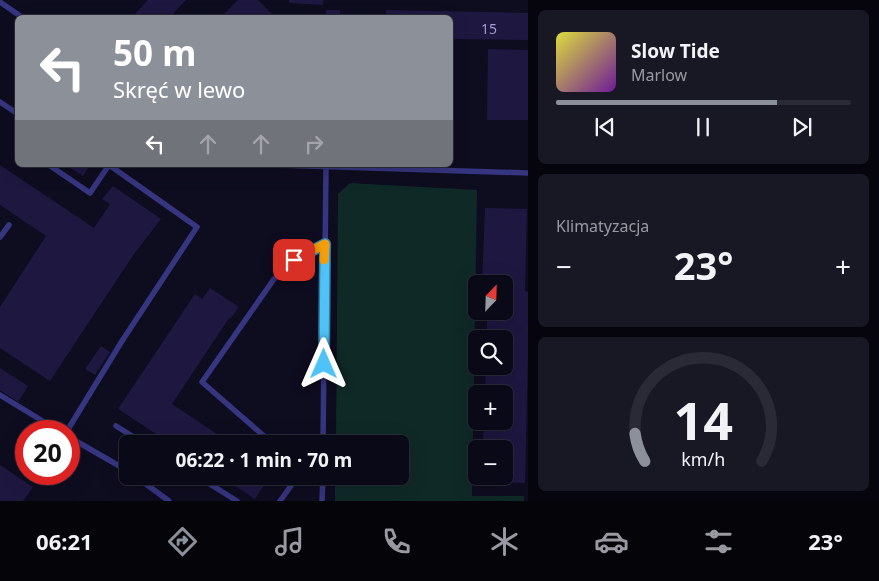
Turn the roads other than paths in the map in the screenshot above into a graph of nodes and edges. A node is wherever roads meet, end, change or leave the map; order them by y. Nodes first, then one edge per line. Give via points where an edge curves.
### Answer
1 (0, 2) edge
2 (19, 15) edge
3 (0, 102) edge
4 (15, 112) edge
5 (52, 167) edge
6 (108, 167) edge
7 (112, 167) edge
8 (309, 167) edge
9 (326, 168) junction
10 (528, 172) edge
11 (9, 225) dead end
12 (0, 237) edge
13 (325, 244) junction
14 (0, 395) edge
15 (41, 420) edge
16 (74, 420) edge
17 (116, 426) dead end
18 (130, 435) edge
19 (263, 435) edge
20 (323, 435) edge
21 (80, 443) edge
22 (119, 466) edge
23 (147, 485) edge
24 (211, 485) edge
25 (292, 485) edge
26 (323, 485) edge
27 (169, 501) edge
28 (237, 501) edge
29 (280, 501) edge
30 (322, 501) edge

1 - 2 lane
3 - 4 lane
5 - 6 lane via 90,193
7 - 16 lane via 197,227
8 - 9 lane
9 - 10 lane
9 - 13 lane
11 - 12 lane
13 - 19 lane via 294,260 274,279 202,382
13 - 20 lane
14 - 15 lane
17 - 18 lane
21 - 22 lane
23 - 27 lane
24 - 28 lane
25 - 29 lane
26 - 30 lane

